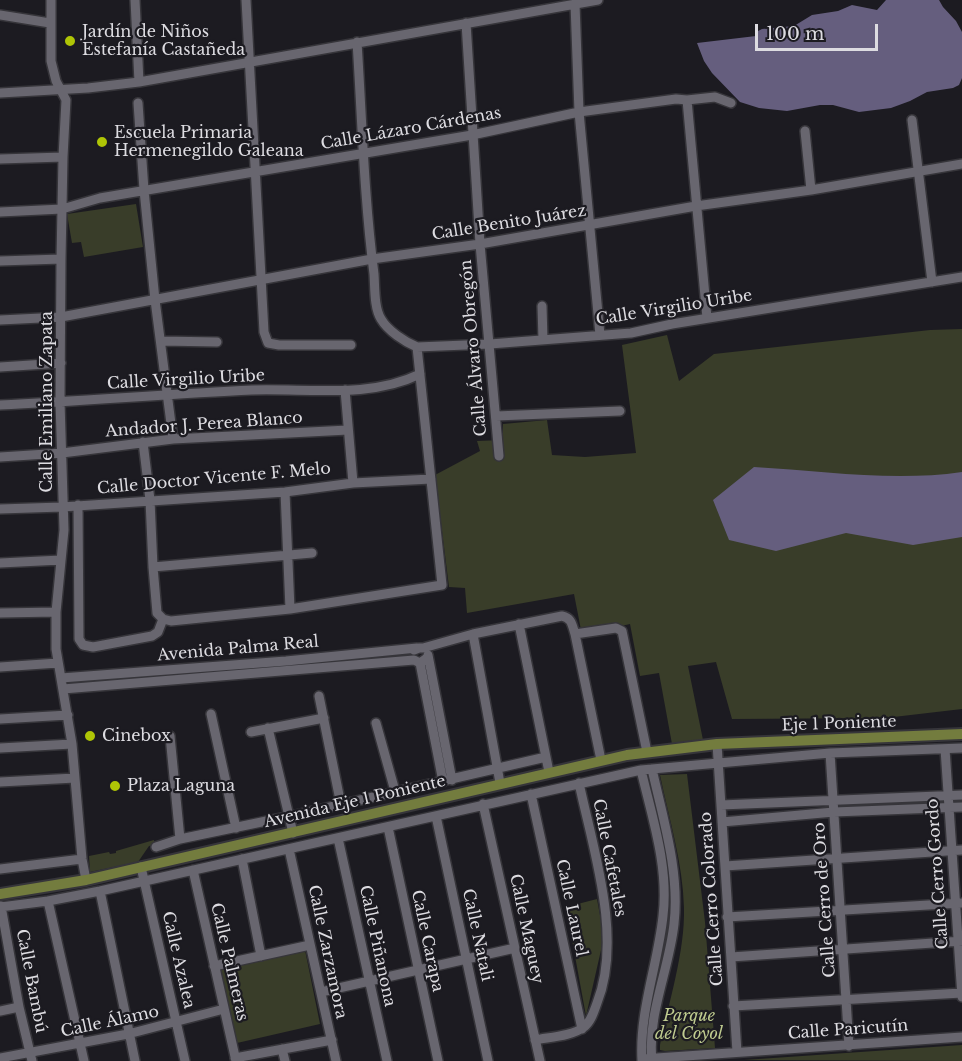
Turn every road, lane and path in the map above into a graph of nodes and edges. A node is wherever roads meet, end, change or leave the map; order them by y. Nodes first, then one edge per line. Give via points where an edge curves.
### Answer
1 (51, 0) edge
2 (135, 0) edge
3 (246, 0) edge
4 (598, 0) edge
5 (574, 4) junction
6 (0, 15) edge
7 (50, 23) junction
8 (466, 23) junction
9 (357, 42) junction
10 (249, 62) junction
11 (139, 82) junction
12 (60, 89) junction
13 (0, 93) edge
14 (687, 100) junction
15 (138, 103) dead end
16 (731, 103) dead end
17 (579, 112) junction
18 (912, 120) dead end
19 (805, 131) dead end
20 (472, 135) junction
21 (364, 152) junction
22 (63, 157) junction
23 (0, 159) edge
24 (962, 164) edge
25 (254, 172) junction
26 (919, 172) junction
27 (144, 190) junction
28 (811, 190) junction
29 (696, 206) junction
30 (62, 210) junction
31 (0, 212) edge
32 (588, 226) junction
33 (480, 244) junction
34 (61, 259) junction
35 (372, 259) junction
36 (0, 261) edge
37 (962, 277) edge
38 (261, 279) junction
39 (932, 282) junction
40 (155, 300) junction
41 (542, 306) dead end
42 (61, 317) junction
43 (707, 318) junction
44 (0, 320) edge
45 (600, 335) junction
46 (543, 340) junction
47 (162, 341) junction
48 (217, 342) dead end
49 (489, 344) junction
50 (351, 345) dead end
51 (417, 347) junction
52 (61, 363) junction
53 (0, 367) edge
54 (420, 374) junction
55 (345, 390) junction
56 (168, 396) junction
57 (60, 402) junction
58 (0, 405) edge
59 (620, 411) dead end
60 (496, 416) junction
61 (348, 430) junction
62 (173, 439) junction
63 (143, 442) junction
64 (62, 453) junction
65 (499, 456) dead end
66 (0, 457) edge
67 (431, 479) junction
68 (353, 483) junction
69 (285, 492) junction
70 (150, 500) junction
71 (78, 505) junction
72 (62, 507) junction
73 (0, 509) edge
74 (312, 553) dead end
75 (288, 555) junction
76 (61, 560) junction
77 (0, 563) edge
78 (153, 567) junction
79 (290, 609) junction
80 (57, 612) junction
81 (0, 613) edge
82 (163, 619) junction
83 (519, 624) junction
84 (473, 634) junction
85 (575, 634) junction
86 (420, 648) junction
87 (420, 660) junction
88 (58, 663) junction
89 (287, 665) junction
90 (0, 667) edge
91 (172, 675) junction
92 (61, 678) junction
93 (63, 689) junction
94 (319, 696) dead end
95 (211, 714) dead end
96 (68, 715) junction
97 (324, 718) junction
98 (0, 719) edge
99 (376, 723) dead end
100 (268, 728) junction
101 (251, 732) dead end
102 (962, 734) edge
103 (170, 736) dead end
104 (72, 744) junction
105 (717, 744) junction
106 (0, 748) edge
107 (945, 748) junction
108 (962, 748) edge
109 (646, 752) junction
110 (830, 753) junction
111 (546, 757) junction
112 (601, 760) junction
113 (718, 765) junction
114 (497, 768) junction
115 (652, 769) junction
116 (641, 771) junction
117 (549, 772) junction
118 (474, 775) junction
119 (75, 777) junction
120 (448, 781) junction
121 (0, 783) edge
122 (500, 783) junction
123 (579, 783) junction
124 (478, 788) junction
125 (395, 791) junction
126 (531, 794) junction
127 (948, 795) junction
128 (962, 795) edge
129 (887, 798) junction
130 (833, 800) junction
131 (483, 804) junction
132 (340, 805) junction
133 (721, 805) junction
134 (962, 807) edge
135 (949, 808) junction
136 (888, 810) junction
137 (834, 812) junction
138 (289, 816) junction
139 (436, 816) junction
140 (722, 822) junction
141 (388, 827) junction
142 (236, 828) junction
143 (293, 833) junction
144 (338, 838) junction
145 (180, 839) junction
146 (156, 847) dead end
147 (289, 849) junction
148 (957, 850) edge
149 (82, 859) junction
150 (242, 859) junction
151 (837, 859) junction
152 (725, 866) junction
153 (141, 867) junction
154 (0, 869) edge
155 (193, 870) junction
156 (86, 880) junction
157 (145, 880) junction
158 (100, 891) junction
159 (0, 894) edge
160 (48, 901) junction
161 (958, 904) edge
162 (1, 907) edge
163 (840, 910) junction
164 (727, 917) junction
165 (960, 941) edge
166 (310, 945) junction
167 (515, 948) junction
168 (843, 948) junction
169 (261, 956) junction
170 (731, 957) junction
171 (10, 960) junction
172 (467, 960) junction
173 (0, 962) edge
174 (214, 966) junction
175 (418, 970) junction
176 (370, 981) junction
177 (321, 992) junction
178 (962, 993) edge
179 (962, 997) edge
180 (846, 1000) junction
181 (733, 1006) junction
182 (19, 1007) junction
183 (224, 1009) junction
184 (0, 1011) edge
185 (176, 1023) junction
186 (582, 1029) junction
187 (129, 1034) junction
188 (962, 1037) edge
189 (332, 1040) junction
190 (535, 1040) junction
191 (80, 1044) junction
192 (849, 1046) junction
193 (282, 1049) junction
194 (737, 1052) junction
195 (31, 1057) edge
196 (0, 1058) edge
197 (236, 1060) edge
198 (647, 1060) edge
199 (84, 1061) edge
200 (135, 1061) edge
201 (185, 1061) edge
202 (285, 1061) edge
203 (336, 1061) edge
204 (387, 1061) edge
205 (438, 1061) edge
206 (488, 1061) edge
207 (540, 1061) edge

1 - 7 street, Calle Emiliano Zapata
2 - 11 street
3 - 10 street
4 - 5 street
5 - 8 street
5 - 17 street
6 - 7 street
7 - 12 street, Calle Emiliano Zapata via 51,61
8 - 9 street
8 - 20 street, Calle Álvaro Obregón
9 - 10 street
9 - 21 street
10 - 11 street
10 - 25 street
11 - 12 street
12 - 13 street
12 - 22 street, Calle Emiliano Zapata via 66,100
14 - 16 street, Calle Lázaro Cárdenas via 715,97
14 - 17 street, Calle Lázaro Cárdenas
14 - 29 street
15 - 27 street
17 - 20 street, Calle Lázaro Cárdenas
17 - 32 street
18 - 26 street
19 - 28 street
20 - 21 street, Calle Lázaro Cárdenas
20 - 33 street, Calle Álvaro Obregón
21 - 25 street, Calle Lázaro Cárdenas
21 - 35 street
22 - 23 street
22 - 30 street, Calle Emiliano Zapata
24 - 26 street, Calle Benito Juárez
25 - 27 street, Calle Lázaro Cárdenas
25 - 38 street
26 - 28 street, Calle Benito Juárez
26 - 39 street
27 - 30 street, Calle Lázaro Cárdenas
27 - 40 street
28 - 29 street, Calle Benito Juárez
29 - 32 street, Calle Benito Juárez
29 - 43 street
30 - 31 street, Calle Lázaro Cárdenas
30 - 34 street, Calle Emiliano Zapata
32 - 33 street, Calle Benito Juárez
32 - 45 street
33 - 35 street, Calle Benito Juárez
33 - 49 street, Calle Álvaro Obregón
34 - 36 street
34 - 42 street, Calle Emiliano Zapata
35 - 38 street, Calle Benito Juárez
35 - 51 street via 380,318 407,343
37 - 39 street, Calle Virgilio Uribe
38 - 40 street, Calle Benito Juárez
38 - 50 street via 268,343
39 - 43 street, Calle Virgilio Uribe
40 - 42 street, Calle Benito Juárez
40 - 47 street
41 - 46 street
42 - 44 street, Calle Benito Juárez
42 - 52 street, Calle Emiliano Zapata
43 - 45 street, Calle Virgilio Uribe
45 - 46 street, Calle Virgilio Uribe
46 - 49 street, Calle Virgilio Uribe
47 - 48 street
47 - 56 street
49 - 51 street, Calle Virgilio Uribe
49 - 60 street, Calle Álvaro Obregón
51 - 54 street
52 - 53 street
52 - 57 street, Calle Emiliano Zapata
54 - 55 street, Calle Virgilio Uribe via 402,383
54 - 67 street
55 - 56 street, Calle Virgilio Uribe via 252,390
55 - 61 street
56 - 57 street, Calle Virgilio Uribe
56 - 62 street
57 - 58 street, Calle Virgilio Uribe
57 - 64 street, Calle Emiliano Zapata
59 - 60 street
60 - 65 street, Calle Álvaro Obregón
61 - 62 street, Andador J. Perea Blanco
61 - 68 street
62 - 63 street, Andador J. Perea Blanco
63 - 64 street, Andador J. Perea Blanco
63 - 70 street
64 - 66 street, Andador J. Perea Blanco
64 - 72 street, Calle Emiliano Zapata
67 - 68 street, Calle Doctor Vicente F. Melo
67 - 79 street via 442,585
68 - 69 street, Calle Doctor Vicente F. Melo
69 - 70 street, Calle Doctor Vicente F. Melo
69 - 75 street
70 - 71 street, Calle Doctor Vicente F. Melo
70 - 78 street
71 - 72 street, Calle Doctor Vicente F. Melo
71 - 82 street via 79,639 83,645 93,647 152,636
72 - 73 street, Calle Doctor Vicente F. Melo
72 - 76 street, Calle Emiliano Zapata
74 - 75 street
75 - 78 street
75 - 79 street
76 - 77 street
76 - 80 street, Calle Emiliano Zapata
78 - 82 street via 157,613
79 - 82 street
80 - 81 street
80 - 88 street, Calle Emiliano Zapata
83 - 84 street, Avenida Palma Real
83 - 85 street, Avenida Palma Real via 568,617
83 - 111 street
84 - 86 street, Avenida Palma Real
84 - 114 street
85 - 109 street via 616,628 622,631
85 - 112 street
86 - 87 street via 427,652
86 - 87 street via 412,653
86 - 89 street, Avenida Palma Real
87 - 89 street
87 - 120 street
88 - 90 street
88 - 92 street, Calle Emiliano Zapata
89 - 91 street
91 - 92 street, Avenida Palma Real
91 - 93 street
92 - 93 street, Calle Emiliano Zapata
93 - 96 street, Calle Emiliano Zapata
94 - 97 street
95 - 142 street
96 - 98 street
96 - 104 street, Calle Emiliano Zapata
97 - 100 street
97 - 132 street
99 - 125 street
100 - 101 street
100 - 138 street
102 - 105 main road, Eje 1 Poniente
103 - 145 street
104 - 106 street
104 - 119 street, Calle Emiliano Zapata
105 - 109 main road, Avenida Eje 1 Poniente
105 - 113 street, Calle Cerro Colorado
107 - 108 street, Avenida Eje 1 Poniente
107 - 110 street, Avenida Eje 1 Poniente
107 - 127 street, Calle Cerro Gordo
109 - 112 main road, Avenida Eje 1 Poniente
110 - 113 street, Avenida Eje 1 Poniente
110 - 130 street, Calle Cerro de Oro
111 - 114 street, Avenida Eje 1 Poniente
111 - 117 street
112 - 117 main road, Avenida Eje 1 Poniente
113 - 115 street, Avenida Eje 1 Poniente
113 - 133 street, Calle Cerro Colorado
114 - 118 street, Avenida Eje 1 Poniente
114 - 122 street
115 - 116 street, Avenida Eje 1 Poniente
115 - 198 street via 673,868 675,903
116 - 123 street, Avenida Eje 1 Poniente
116 - 198 street via 663,869 664,897 643,1026
117 - 122 main road, Avenida Eje 1 Poniente
118 - 120 street, Avenida Eje 1 Poniente
118 - 124 street
119 - 121 street
119 - 149 street, Calle Emiliano Zapata
120 - 125 street, Avenida Eje 1 Poniente
122 - 124 main road, Avenida Eje 1 Poniente
123 - 126 street, Avenida Eje 1 Poniente
123 - 186 street, Calle Cafetales via 608,936 600,994
124 - 143 main road, Avenida Eje 1 Poniente
125 - 132 street, Avenida Eje 1 Poniente
126 - 131 street, Avenida Eje 1 Poniente
126 - 186 street, Calle Laurel
127 - 128 street
127 - 129 street
127 - 135 street, Calle Cerro Gordo
129 - 130 street
129 - 136 street
130 - 133 street
130 - 137 street, Calle Cerro de Oro
131 - 139 street, Avenida Eje 1 Poniente
131 - 167 street, Calle Maguey
132 - 138 street, Avenida Eje 1 Poniente
133 - 140 street, Calle Cerro Colorado
134 - 135 street
135 - 136 street
135 - 148 street, Calle Cerro Gordo
136 - 137 street
137 - 140 street
137 - 151 street, Calle Cerro de Oro
138 - 142 street, Avenida Eje 1 Poniente
138 - 143 street
139 - 141 street, Avenida Eje 1 Poniente
139 - 172 street, Calle Natali
140 - 152 street, Calle Cerro Colorado
141 - 144 street, Avenida Eje 1 Poniente
141 - 175 street, Calle Carapa
142 - 145 street, Avenida Eje 1 Poniente
143 - 153 main road, Avenida Eje 1 Poniente
144 - 147 street, Avenida Eje 1 Poniente
144 - 176 street, Calle Piñanona
145 - 146 street, Avenida Eje 1 Poniente
147 - 150 street, Avenida Eje 1 Poniente
147 - 166 street, Calle Zarzamora
148 - 151 street
148 - 161 street, Calle Cerro Gordo
149 - 154 street
149 - 156 street, Calle Emiliano Zapata
150 - 155 street, Avenida Eje 1 Poniente
150 - 169 street
151 - 152 street
151 - 163 street, Calle Cerro de Oro
152 - 164 street, Calle Cerro Colorado
153 - 156 main road, Avenida Eje 1 Poniente
153 - 157 street, Calle Azalea
155 - 157 street, Avenida Eje 1 Poniente
155 - 174 street, Calle Palmeras
156 - 159 main road, Avenida Eje 1 Poniente
157 - 158 street, Avenida Eje 1 Poniente
157 - 185 street, Calle Azalea
158 - 160 street, Avenida Eje 1 Poniente
158 - 187 street
160 - 162 street, Avenida Eje 1 Poniente
160 - 191 street
161 - 163 street
161 - 165 street, Calle Cerro Gordo
162 - 171 street, Calle Bambú
163 - 164 street
163 - 168 street, Calle Cerro de Oro
164 - 170 street, Calle Cerro Colorado
165 - 168 street
165 - 178 street, Calle Cerro Gordo
166 - 169 street
166 - 177 street, Calle Zarzamora
167 - 172 street
167 - 190 street, Calle Maguey
168 - 170 street
168 - 180 street, Calle Cerro de Oro
169 - 174 street
170 - 181 street, Calle Cerro Colorado
171 - 173 street
171 - 182 street, Calle Bambú
172 - 175 street
172 - 206 street, Calle Natali
174 - 183 street, Calle Palmeras
175 - 176 street
175 - 205 street, Calle Carapa
176 - 177 street
176 - 204 street, Calle Piñanona
177 - 189 street, Calle Zarzamora
178 - 179 street, Calle Cerro Gordo
178 - 180 street
180 - 181 street
180 - 192 street, Calle Cerro de Oro
181 - 194 street, Calle Cerro Colorado
182 - 184 street
182 - 195 street, Calle Bambú
183 - 185 street, Calle Álamo
183 - 197 street, Calle Palmeras
185 - 187 street, Calle Álamo
185 - 201 street, Calle Azalea
186 - 190 street
187 - 191 street, Calle Álamo
187 - 200 street
188 - 192 street, Calle Paricutín
189 - 193 street
189 - 203 street, Calle Zarzamora
190 - 207 street, Calle Maguey
191 - 195 street, Calle Álamo
191 - 199 street
192 - 194 street, Calle Paricutín
193 - 197 street
193 - 202 street
194 - 198 street, Calle Paricutín
195 - 196 street, Calle Álamo

